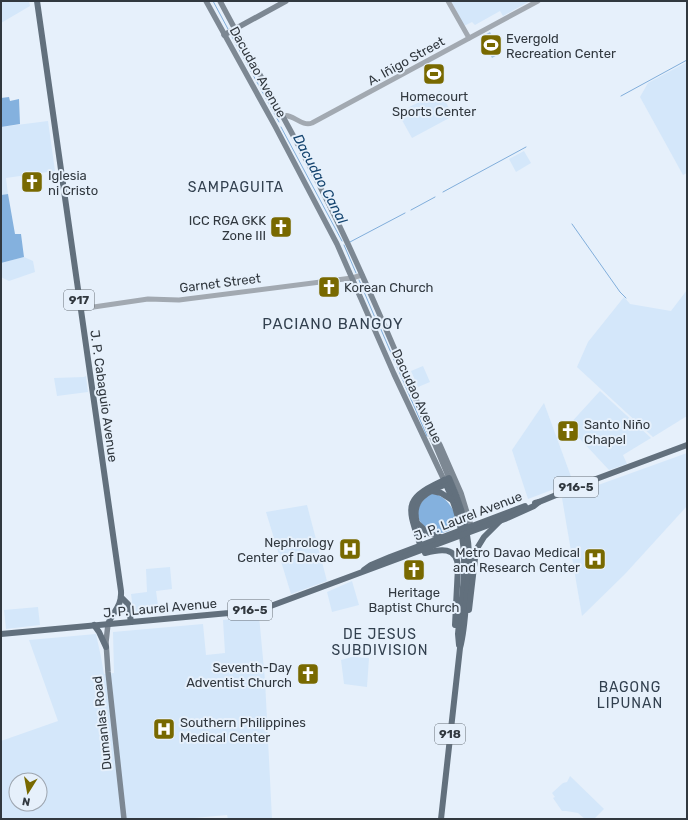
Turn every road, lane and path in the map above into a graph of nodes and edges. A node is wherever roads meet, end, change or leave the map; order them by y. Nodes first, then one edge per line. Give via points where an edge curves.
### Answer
1 (37, 1) edge
2 (206, 1) edge
3 (220, 1) edge
4 (286, 1) edge
5 (448, 1) edge
6 (538, 1) edge
7 (235, 29) junction
8 (224, 35) junction
9 (469, 38) junction
10 (283, 116) junction
11 (362, 274) junction
12 (352, 278) junction
13 (80, 309) junction
14 (383, 323) junction
15 (374, 327) junction
16 (428, 426) junction
17 (687, 446) edge
18 (448, 481) junction
19 (430, 492) junction
20 (455, 502) junction
21 (539, 502) junction
22 (501, 520) junction
23 (417, 523) junction
24 (471, 526) junction
25 (417, 535) junction
26 (443, 537) junction
27 (423, 547) junction
28 (409, 550) junction
29 (400, 558) junction
30 (362, 571) junction
31 (121, 597) junction
32 (131, 622) junction
33 (108, 624) junction
34 (94, 625) junction
35 (1, 634) edge
36 (461, 634) junction
37 (106, 647) junction
38 (124, 819) edge
39 (441, 819) edge

1 - 13 main road, J. P. Cabaguio Avenue / 917
2 - 8 main road, Dacudao Avenue / 918
3 - 7 main road, Dacudao Avenue / 918
4 - 7 main road
5 - 9 street
6 - 9 street, A. Iñigo Street
7 - 8 main road
7 - 10 main road, Dacudao Avenue / 918
8 - 12 main road, Dacudao Avenue / 918 via 313,197
9 - 10 street, A. Iñigo Street via 336,112 308,124
10 - 11 main road, Dacudao Avenue / 918
11 - 12 street, Garnet Street
11 - 14 main road, Dacudao Avenue / 918
12 - 13 street, Garnet Street via 179,300 148,299
12 - 15 main road, Dacudao Avenue / 918
13 - 31 main road, J. P. Cabaguio Avenue / 917
14 - 15 main road
14 - 16 main road, Dacudao Avenue / 918
15 - 18 main road, Dacudao Avenue / 918 via 424,439
16 - 18 main road, Dacudao Avenue / 918
16 - 24 main road, Dacudao Avenue / 918 via 436,435 463,498
17 - 21 main road, J. P. Laurel Avenue / 916-5
18 - 19 main road
18 - 20 main road, 918
18 - 25 main road via 415,497 411,515
19 - 20 main road via 441,493
19 - 23 main road via 417,504
20 - 36 main road, 918 via 464,520 468,539
21 - 22 main road, J. P. Laurel Avenue / 916-5
21 - 24 main road, J. P. Laurel Avenue / 916-5
22 - 27 main road, J. P. Laurel Avenue / 916-5
22 - 36 main road via 477,548 468,626
23 - 26 main road via 428,533
23 - 27 main road
24 - 26 main road, J. P. Laurel Avenue / 916-5
25 - 27 main road
25 - 28 main road
26 - 27 main road, J. P. Laurel Avenue / 916-5
27 - 28 main road, J. P. Laurel Avenue / 916-5
27 - 29 main road, J. P. Laurel Avenue / 916-5
28 - 30 main road, J. P. Laurel Avenue / 916-5
29 - 30 main road, J. P. Laurel Avenue / 916-5
29 - 36 main road via 442,550 450,551 455,556 458,567 455,625
30 - 32 main road, J. P. Laurel Avenue / 916-5 via 268,607
31 - 32 main road via 128,604
31 - 33 main road via 118,608
32 - 33 main road, J. P. Laurel Avenue / 916-5
33 - 34 main road, J. P. Laurel Avenue / 916-5
33 - 37 main road, Dumanlas Road
34 - 35 main road, J. P. Laurel Avenue / 916-5
34 - 37 main road
36 - 39 main road, 918
37 - 38 main road, Dumanlas Road

